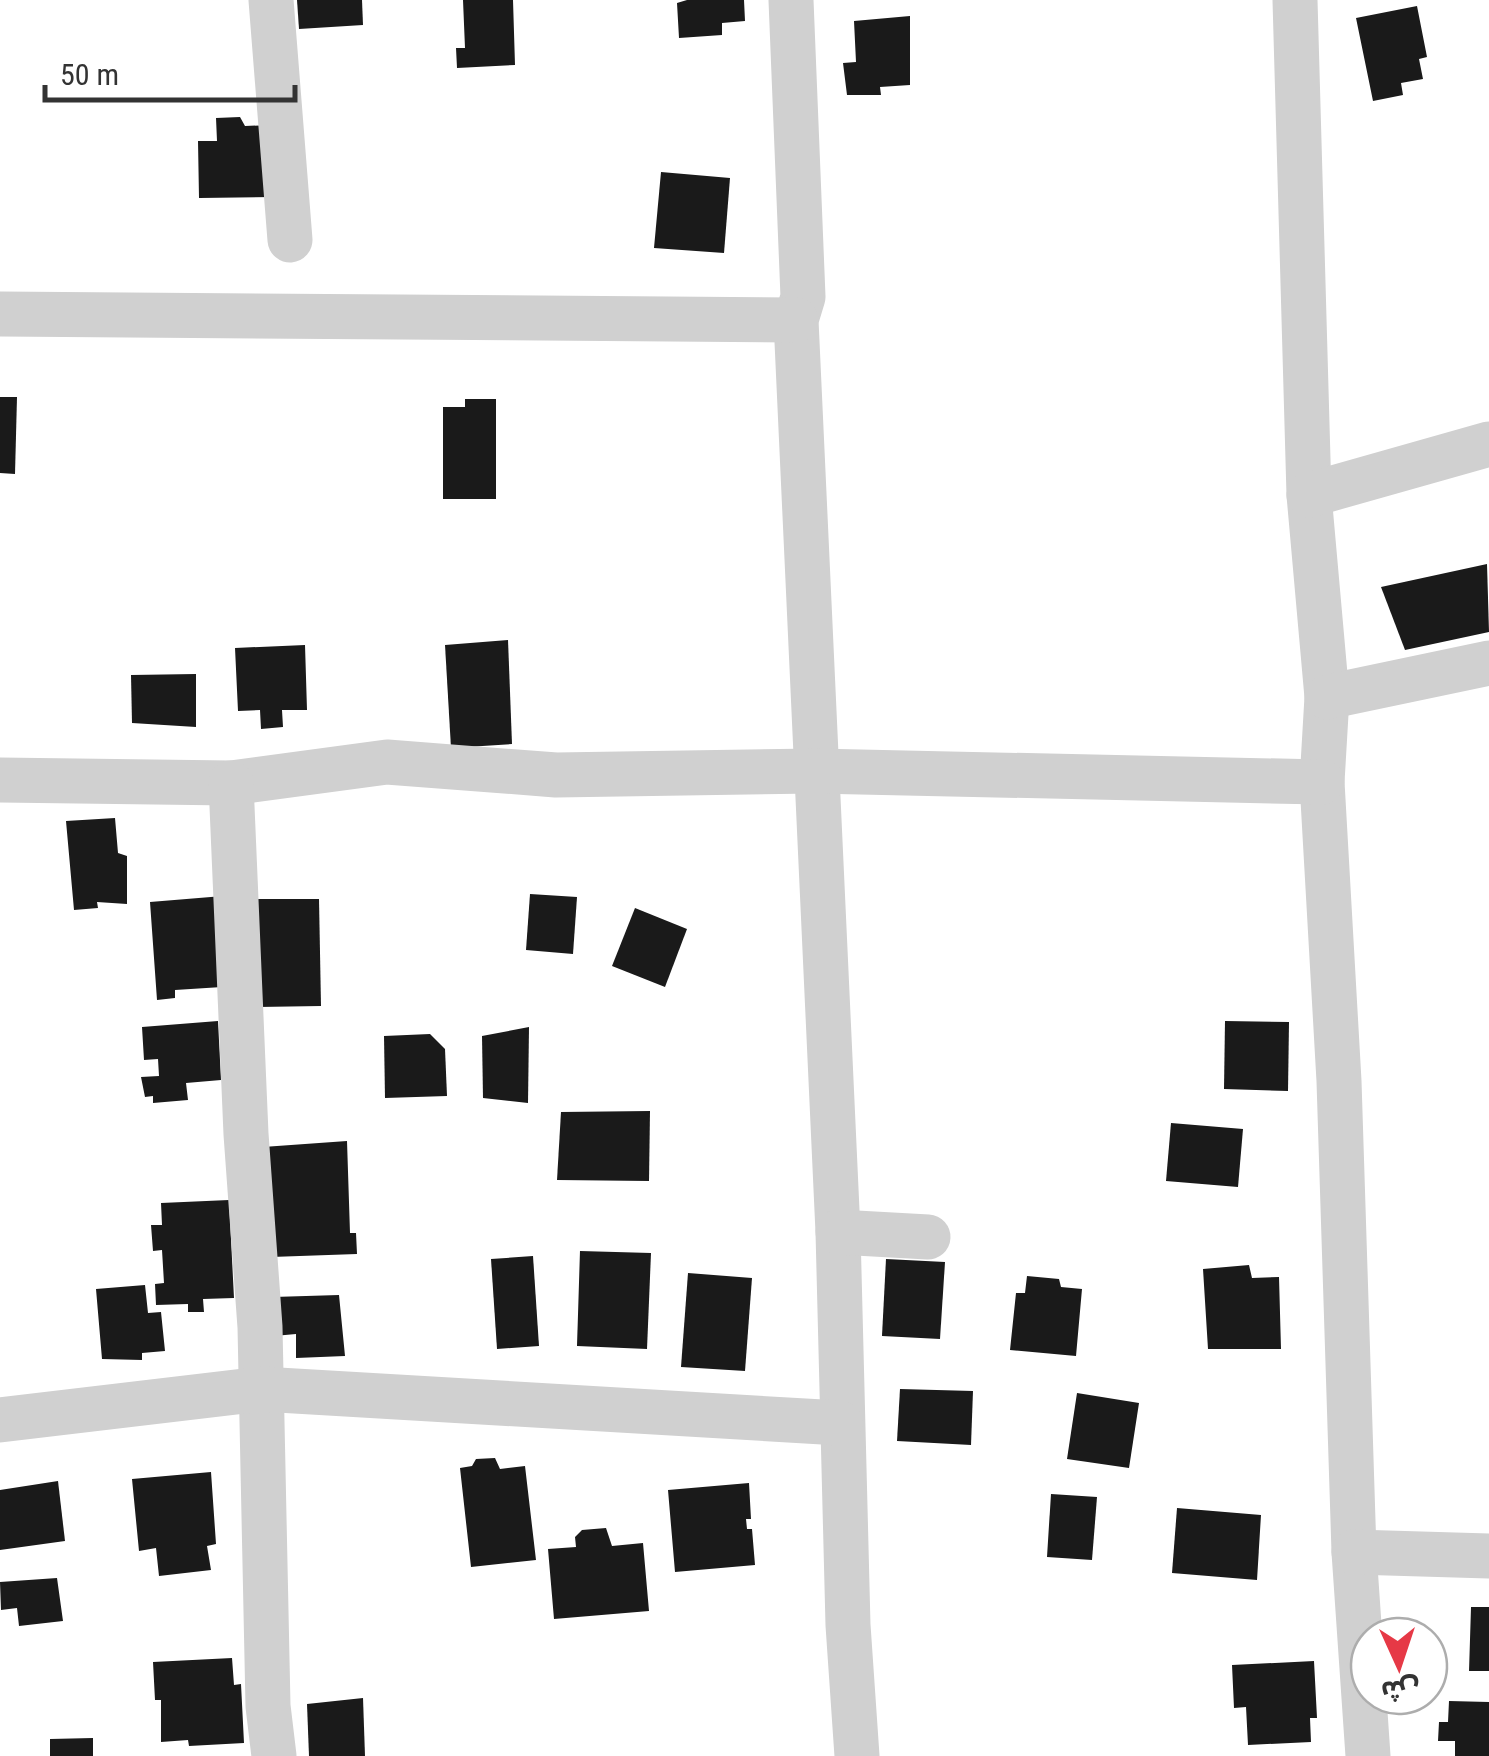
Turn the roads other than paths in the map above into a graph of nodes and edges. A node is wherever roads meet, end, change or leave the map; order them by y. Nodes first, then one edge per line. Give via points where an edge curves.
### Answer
1 (271, 0) edge
2 (791, 0) edge
3 (1302, 2) edge
4 (290, 240) dead end
5 (0, 314) edge
6 (796, 320) junction
7 (1489, 444) edge
8 (1310, 496) junction
9 (1489, 663) edge
10 (1328, 697) junction
11 (816, 771) junction
12 (0, 780) edge
13 (1322, 782) junction
14 (231, 783) junction
15 (838, 1232) junction
16 (928, 1237) dead end
17 (261, 1390) junction
18 (0, 1420) edge
19 (840, 1423) junction
20 (1354, 1552) junction
21 (1489, 1556) edge
22 (274, 1756) edge
23 (856, 1756) edge
24 (1368, 1756) edge

1 - 4 street
2 - 6 street via 803,297
3 - 8 street
5 - 6 street
6 - 11 street
7 - 8 street
8 - 10 street
9 - 10 street
10 - 13 street
11 - 13 street
11 - 14 street via 556,774 387,762
11 - 15 street
12 - 14 street
13 - 20 street
14 - 17 street
15 - 16 street
15 - 19 street
17 - 18 street
17 - 19 street
17 - 22 street
19 - 23 street
20 - 21 street
20 - 24 street

